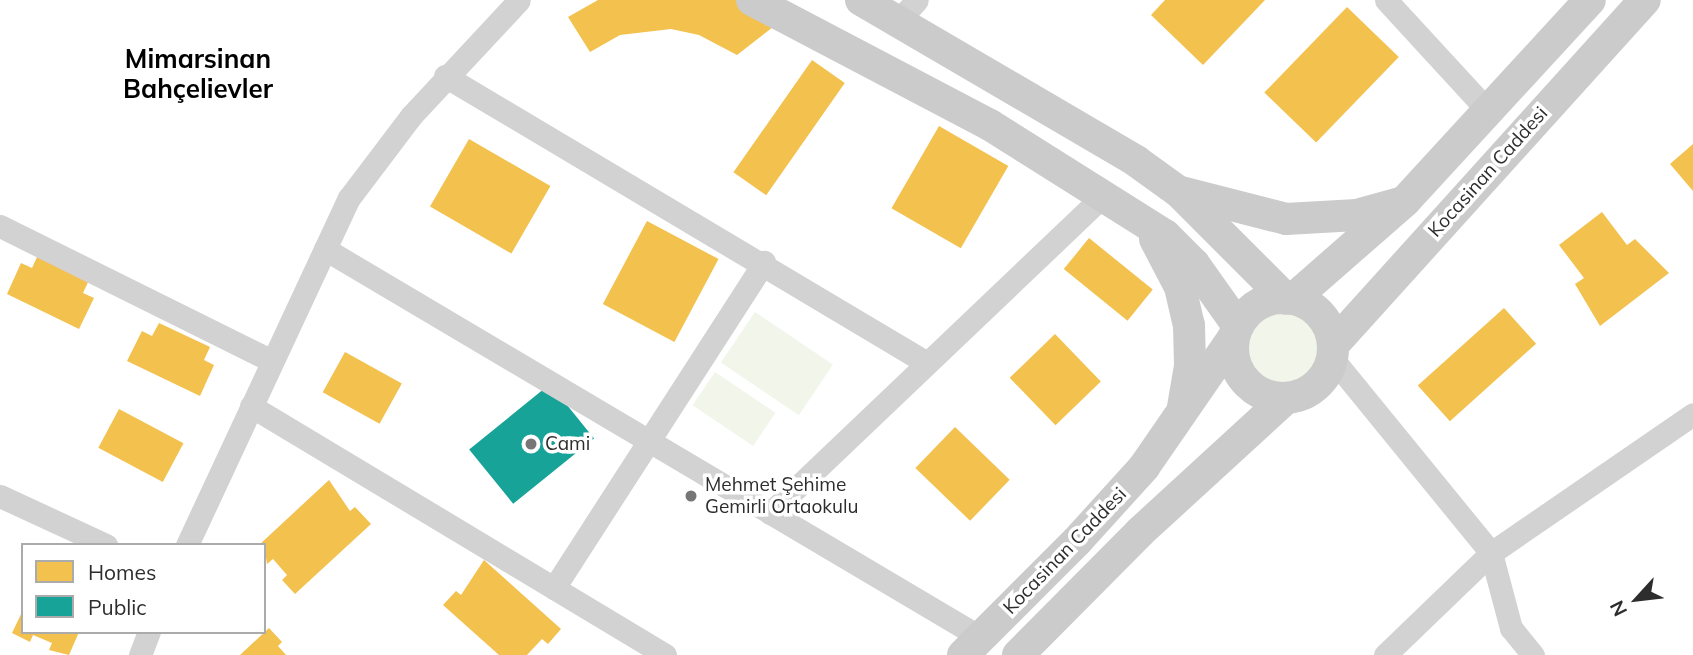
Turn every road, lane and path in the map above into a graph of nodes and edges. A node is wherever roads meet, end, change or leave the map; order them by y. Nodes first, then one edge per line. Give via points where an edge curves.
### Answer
1 (519, 0) edge
2 (752, 0) edge
3 (861, 0) edge
4 (1387, 0) edge
5 (1590, 0) edge
6 (1645, 0) edge
7 (908, 11) edge
8 (444, 76) junction
9 (1488, 111) junction
10 (1179, 192) junction
11 (1102, 196) junction
12 (1405, 201) junction
13 (1139, 219) junction
14 (0, 226) edge
15 (325, 249) junction
16 (764, 262) junction
17 (1289, 299) junction
18 (1236, 332) junction
19 (1332, 352) junction
20 (272, 361) junction
21 (927, 363) junction
22 (1286, 398) junction
23 (251, 406) junction
24 (1693, 414) edge
25 (1176, 425) junction
26 (649, 441) junction
27 (0, 496) edge
28 (770, 513) junction
29 (102, 543) edge
30 (188, 543) edge
31 (1490, 553) junction
32 (554, 588) junction
33 (148, 634) edge
34 (972, 646) edge
35 (140, 655) edge
36 (665, 655) edge
37 (1018, 655) edge
38 (1385, 655) edge
39 (1533, 655) edge

1 - 8 street
2 - 11 main road via 990,125
3 - 7 main road
4 - 9 street
5 - 9 main road
6 - 19 main road, Kocasinan Caddesi
7 - 10 main road
8 - 15 street via 349,198
8 - 16 street
9 - 12 main road
10 - 12 main road via 1262,215 1298,219 1357,215
10 - 17 main road
11 - 13 main road
11 - 21 street
12 - 17 main road
13 - 18 main road via 1180,248
13 - 25 main road via 1169,263 1189,325 1188,386
14 - 20 street
15 - 20 street
15 - 26 street
16 - 21 street
16 - 26 street
17 - 18 main road via 1255,307
17 - 19 main road via 1316,310 1330,332
18 - 22 main road via 1241,376 1261,393
18 - 25 main road, Kocasinan Caddesi
19 - 22 main road via 1311,390
19 - 31 street
20 - 23 street
21 - 28 street
22 - 37 main road, Kocasinan Caddesi via 1140,532
23 - 30 street
23 - 32 street
24 - 31 street
25 - 34 main road, Kocasinan Caddesi via 1112,505
26 - 28 street
26 - 32 street
27 - 29 street
28 - 34 street
31 - 38 street
31 - 39 street via 1511,628
32 - 36 street
33 - 35 street

